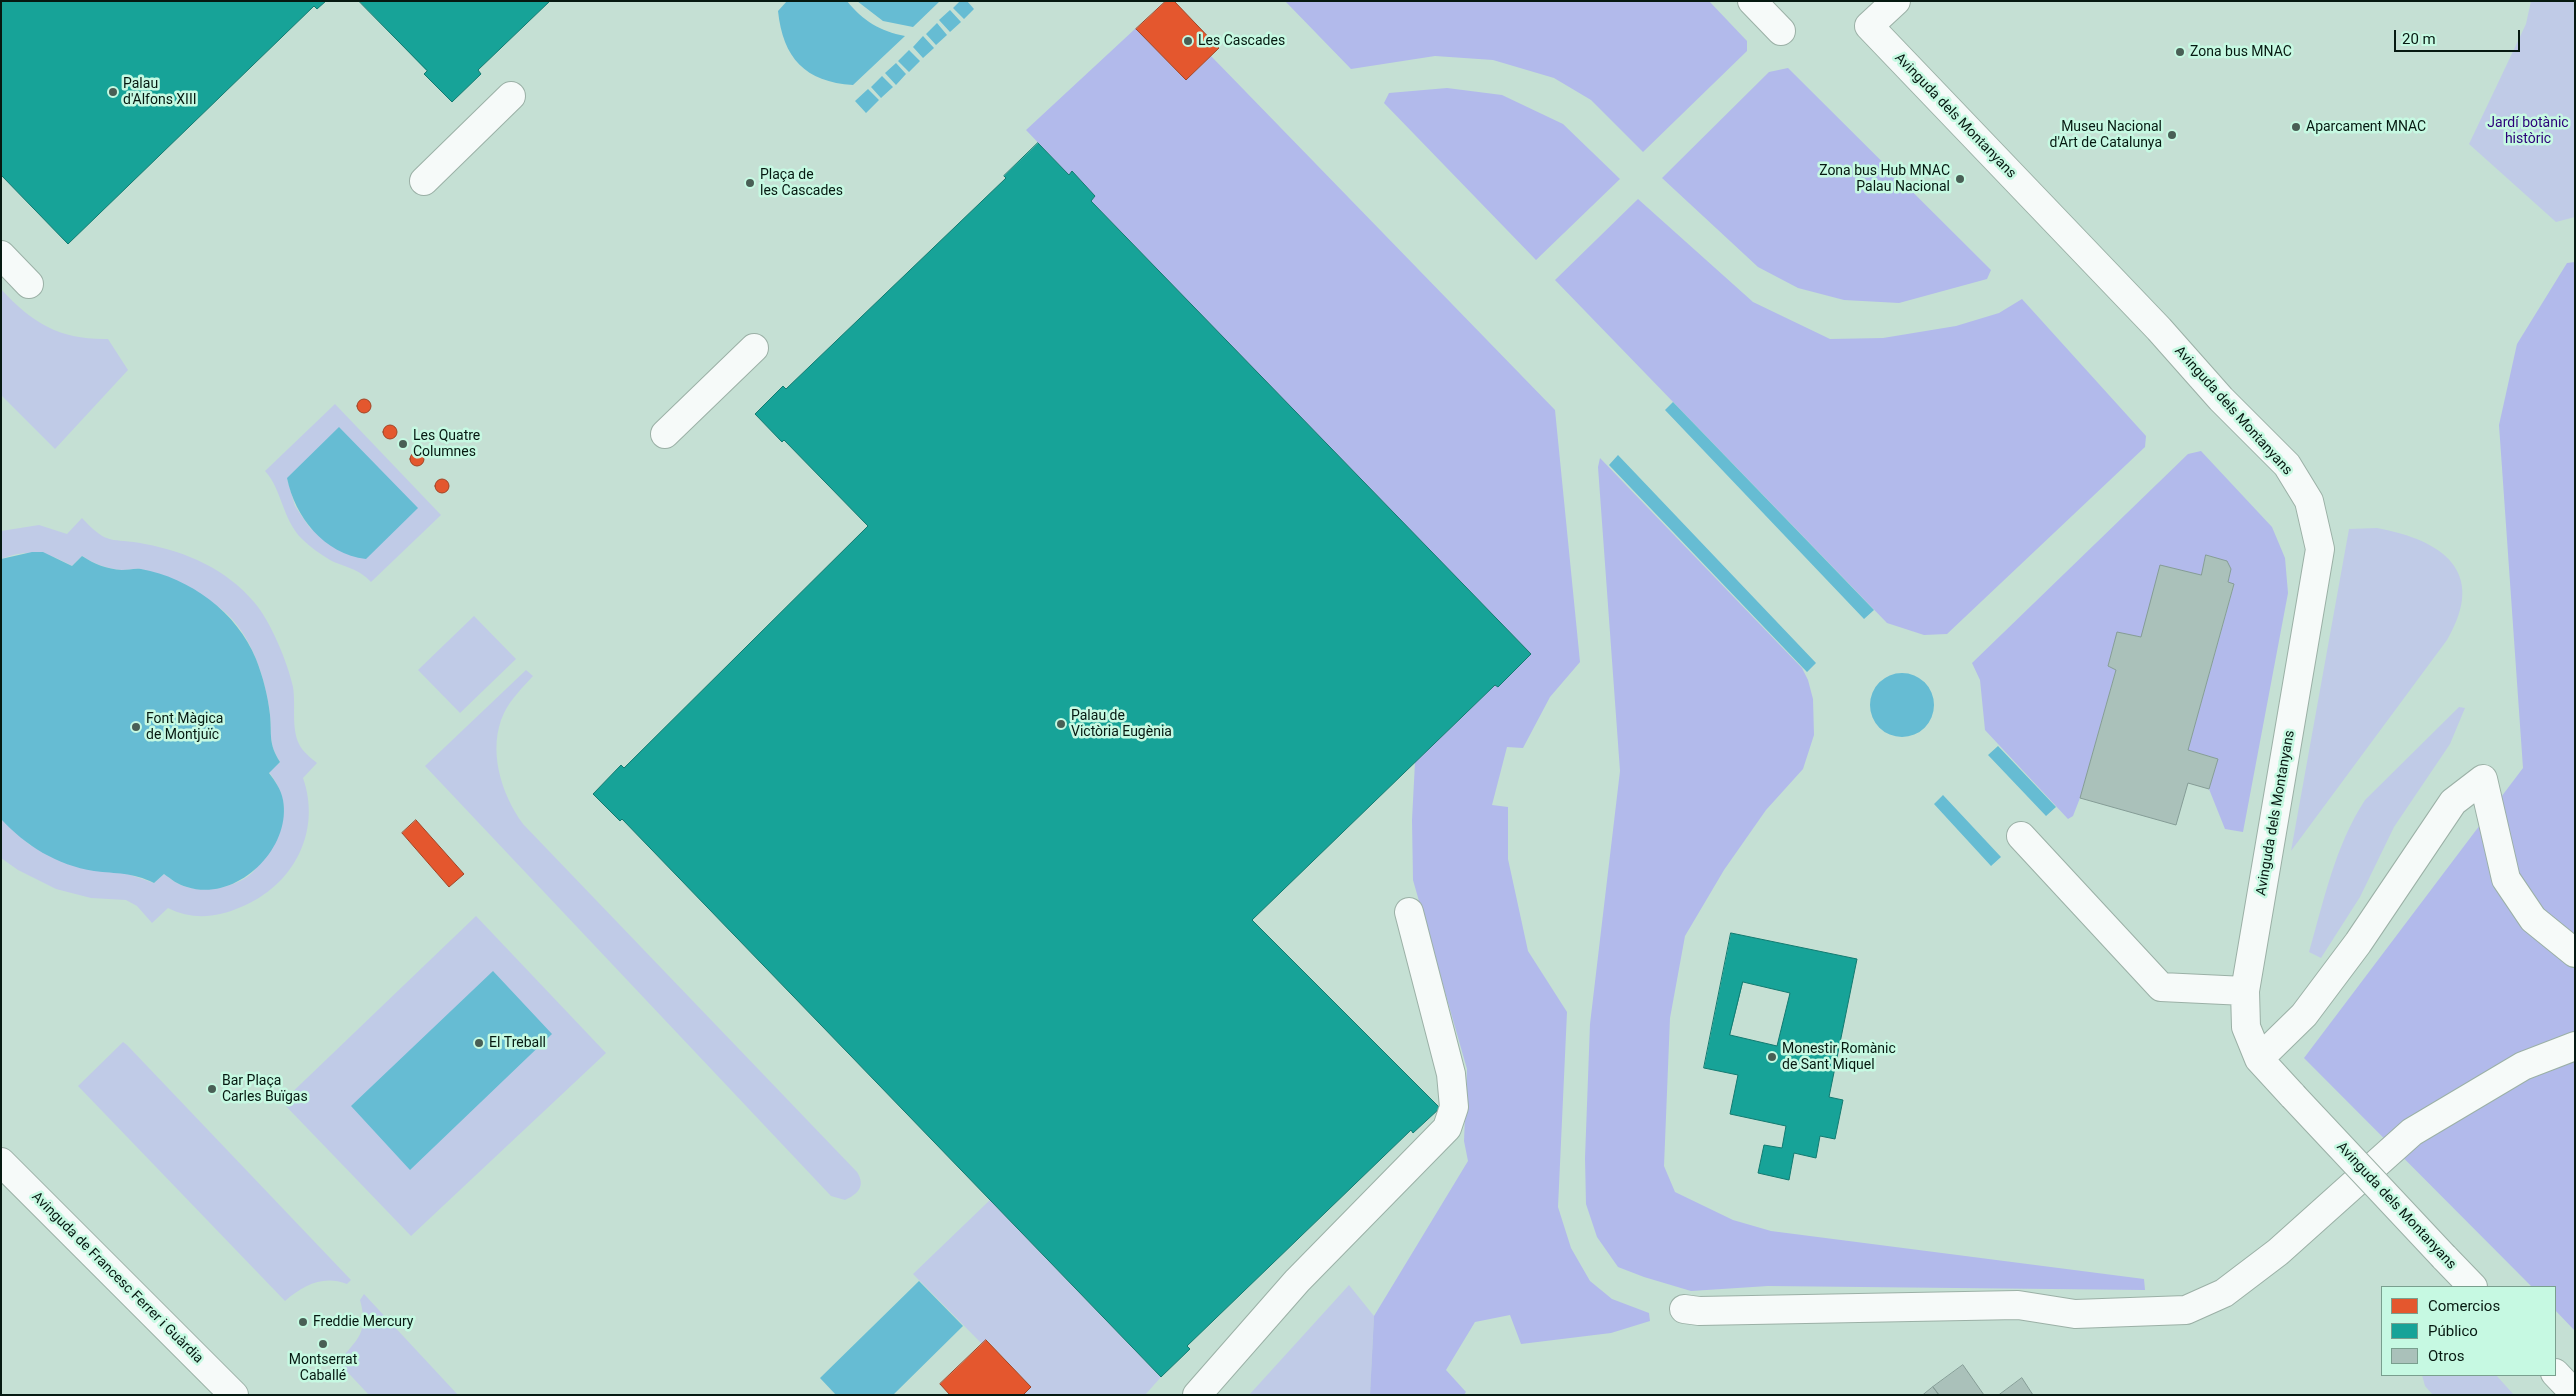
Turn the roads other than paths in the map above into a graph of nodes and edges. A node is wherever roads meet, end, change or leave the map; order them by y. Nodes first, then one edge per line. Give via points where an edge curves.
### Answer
1 (1752, 1) edge
2 (1896, 1) edge
3 (1781, 31) dead end
4 (511, 96) dead end
5 (424, 181) dead end
6 (1, 255) edge
7 (29, 284) dead end
8 (754, 348) dead end
9 (665, 434) dead end
10 (2021, 836) dead end
11 (1408, 912) dead end
12 (2575, 953) edge
13 (2246, 991) junction
14 (2575, 1046) edge
15 (2259, 1058) junction
16 (1, 1162) edge
17 (2472, 1286) edge
18 (1684, 1309) dead end
19 (2556, 1374) edge
20 (2575, 1394) edge
21 (234, 1395) edge
22 (1197, 1395) edge

1 - 3 street
2 - 13 street, Avinguda dels Montanyans via 1869,26 2287,465 2309,501 2320,548
4 - 5 street
6 - 7 street
8 - 9 street
10 - 13 street via 2161,987
11 - 22 street via 1451,1074 1454,1107 1447,1128 1297,1281
12 - 15 street via 2534,919 2506,879 2483,779 2453,802 2304,1015
13 - 15 street, Avinguda dels Montanyans via 2246,1027
14 - 18 street via 2523,1066 2412,1132 2278,1252 2224,1293 2186,1310 2075,1314 2018,1305
15 - 17 street, Avinguda dels Montanyans, bridge
16 - 21 street, Avinguda de Francesc Ferrer i Guàrdia
19 - 20 street

